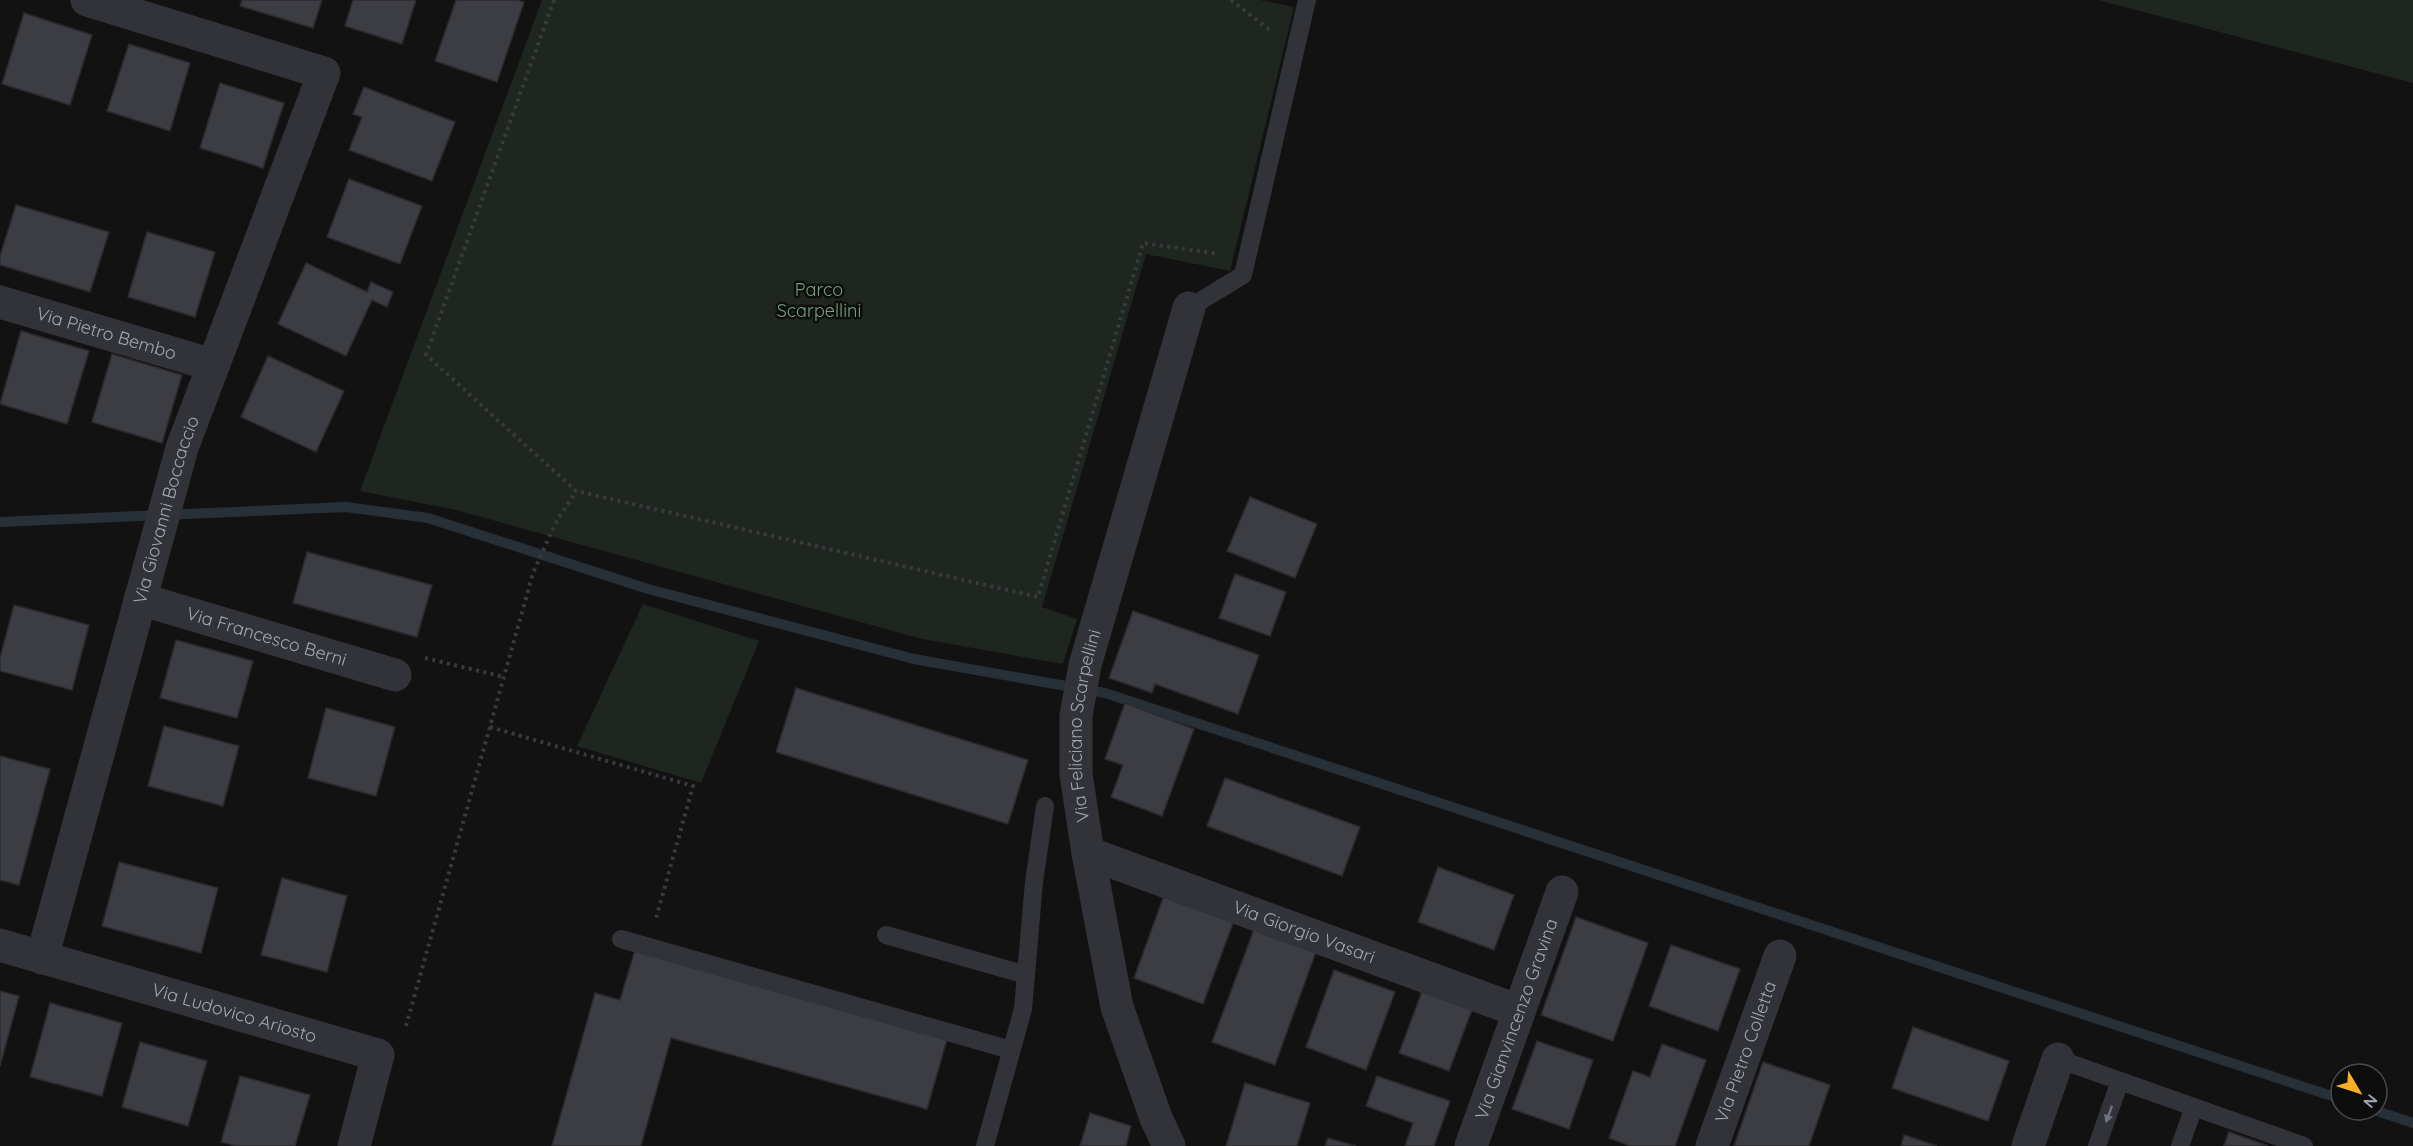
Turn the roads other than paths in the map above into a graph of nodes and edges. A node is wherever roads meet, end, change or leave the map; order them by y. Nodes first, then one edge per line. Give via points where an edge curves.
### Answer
1 (87, 0) edge
2 (1307, 0) edge
3 (0, 302) edge
4 (1189, 308) joint
5 (213, 365) junction
6 (140, 599) junction
7 (406, 665) road end
8 (1045, 806) dead end
9 (1088, 853) junction
10 (1562, 892) dead end
11 (885, 935) dead end
12 (621, 939) dead end
13 (0, 945) edge
14 (1780, 956) dead end
15 (42, 958) junction
16 (1026, 975) junction
17 (1519, 1011) junction
18 (1011, 1050) junction
19 (2058, 1059) joint
20 (2120, 1081) junction
21 (2194, 1107) junction
22 (354, 1146) edge
23 (985, 1146) edge
24 (1169, 1146) edge
25 (1471, 1146) edge
26 (1712, 1146) edge
27 (2028, 1146) edge
28 (2097, 1146) edge
29 (2180, 1146) edge
30 (2304, 1146) edge

1 - 5 street, Via Giovanni Boccaccio via 324,73
2 - 4 lane via 1243,275
3 - 5 street, Via Pietro Bembo
4 - 9 street, Via Feliciano Scarpellini via 1085,665 1076,716 1076,774
5 - 6 street, Via Giovanni Boccaccio via 182,448
6 - 7 street, Via Francesco Berni
6 - 15 street, Via Giovanni Boccaccio
8 - 16 lane
9 - 17 street, Via Giorgio Vasari
9 - 24 street, Via Feliciano Scarpellini via 1117,1007
10 - 17 street, Via Gianvincenzo Gravina
11 - 16 lane
12 - 18 lane
13 - 15 street, Via Ludovico Ariosto
14 - 26 street, Via Pietro Colletta
15 - 22 street, Via Ludovico Ariosto via 378,1055
16 - 18 lane via 1023,1009
17 - 25 street, Via Gianvincenzo Gravina
18 - 23 lane
19 - 20 lane
19 - 27 street
20 - 21 lane
20 -> 28 lane
21 - 29 lane
21 - 30 lane

